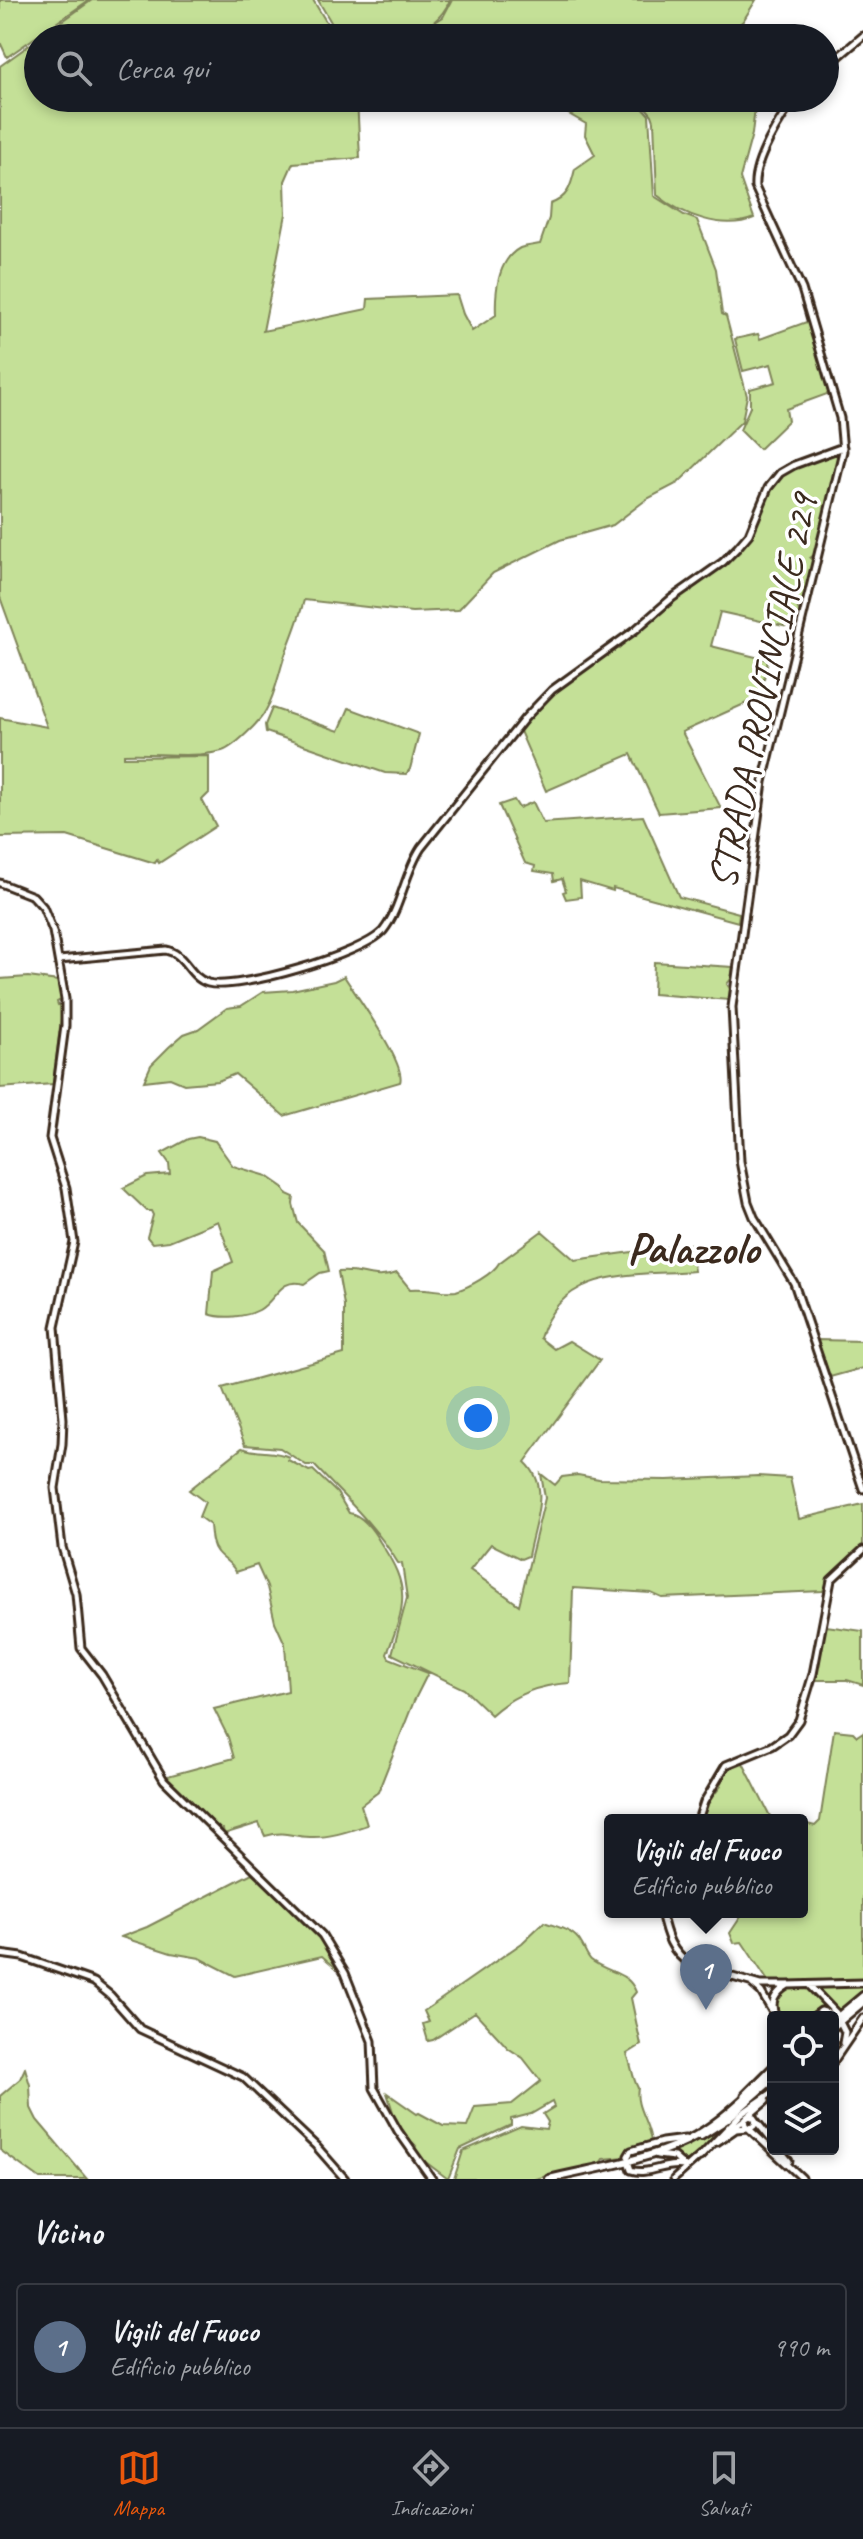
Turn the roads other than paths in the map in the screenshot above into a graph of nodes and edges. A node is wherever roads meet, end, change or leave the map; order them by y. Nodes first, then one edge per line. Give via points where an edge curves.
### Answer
1 (863, 36) edge
2 (839, 56) edge
3 (788, 112) edge
4 (843, 447) junction
5 (0, 883) edge
6 (59, 960) junction
7 (863, 1489) edge
8 (863, 1550) edge
9 (700, 1814) edge
10 (663, 1918) edge
11 (0, 1954) edge
12 (747, 1981) junction
13 (863, 1983) edge
14 (788, 1985) junction
15 (809, 1985) junction
16 (863, 1999) edge
17 (772, 2011) edge
18 (773, 2011) edge
19 (829, 2011) edge
20 (839, 2016) edge
21 (863, 2018) edge
22 (848, 2038) junction
23 (841, 2048) junction
24 (839, 2052) edge
25 (767, 2076) edge
26 (768, 2083) edge
27 (767, 2098) edge
28 (767, 2099) edge
29 (767, 2100) edge
30 (747, 2117) junction
31 (756, 2121) junction
32 (748, 2127) junction
33 (767, 2135) edge
34 (716, 2142) junction
35 (656, 2155) junction
36 (784, 2155) edge
37 (700, 2157) junction
38 (629, 2160) junction
39 (685, 2168) junction
40 (802, 2178) edge
41 (345, 2179) edge
42 (432, 2179) edge
43 (549, 2179) edge
44 (674, 2179) edge

1 - 2 street
3 - 4 street, STRADA PROVINCIALE 229 via 767,147 755,187 802,289
4 - 6 street via 780,473 749,534 730,555 558,684 525,718 421,848 393,915 373,940 348,953 273,975 222,984 198,978 182,957 166,950
4 - 7 street, STRADA PROVINCIALE 229 via 763,782 732,1007 740,1161 748,1202 794,1283
5 - 6 street via 38,901 53,931
6 - 42 street via 66,1014 50,1138 66,1188 74,1247 55,1327 63,1419 55,1488 82,1652 102,1675 162,1778 319,1931 334,1953 372,2041 374,2088
8 - 9 street via 831,1580 799,1720 772,1746 726,1765
10 - 12 street via 671,1944 686,1962
11 - 41 street via 94,1982 140,2029 243,2077
12 - 14 street
12 - 17 street
13 - 15 street
14 - 15 street
14 - 18 street via 774,1998
15 - 19 street
16 - 20 main road
21 - 22 street
22 - 23 street
22 - 23 street via 842,2023
23 - 24 street
25 - 38 main road via 682,2143
26 - 35 main road via 718,2126
27 - 37 street via 741,2114
28 - 30 street
29 - 31 street
30 - 31 street
30 - 32 street
30 - 34 street
31 - 32 street
31 - 33 street
32 - 34 street
32 - 40 street
34 - 37 street
35 - 38 main road
35 - 39 street via 674,2157
36 - 40 street
37 - 39 street
38 - 39 street via 637,2172
38 - 43 main road
39 - 44 street

